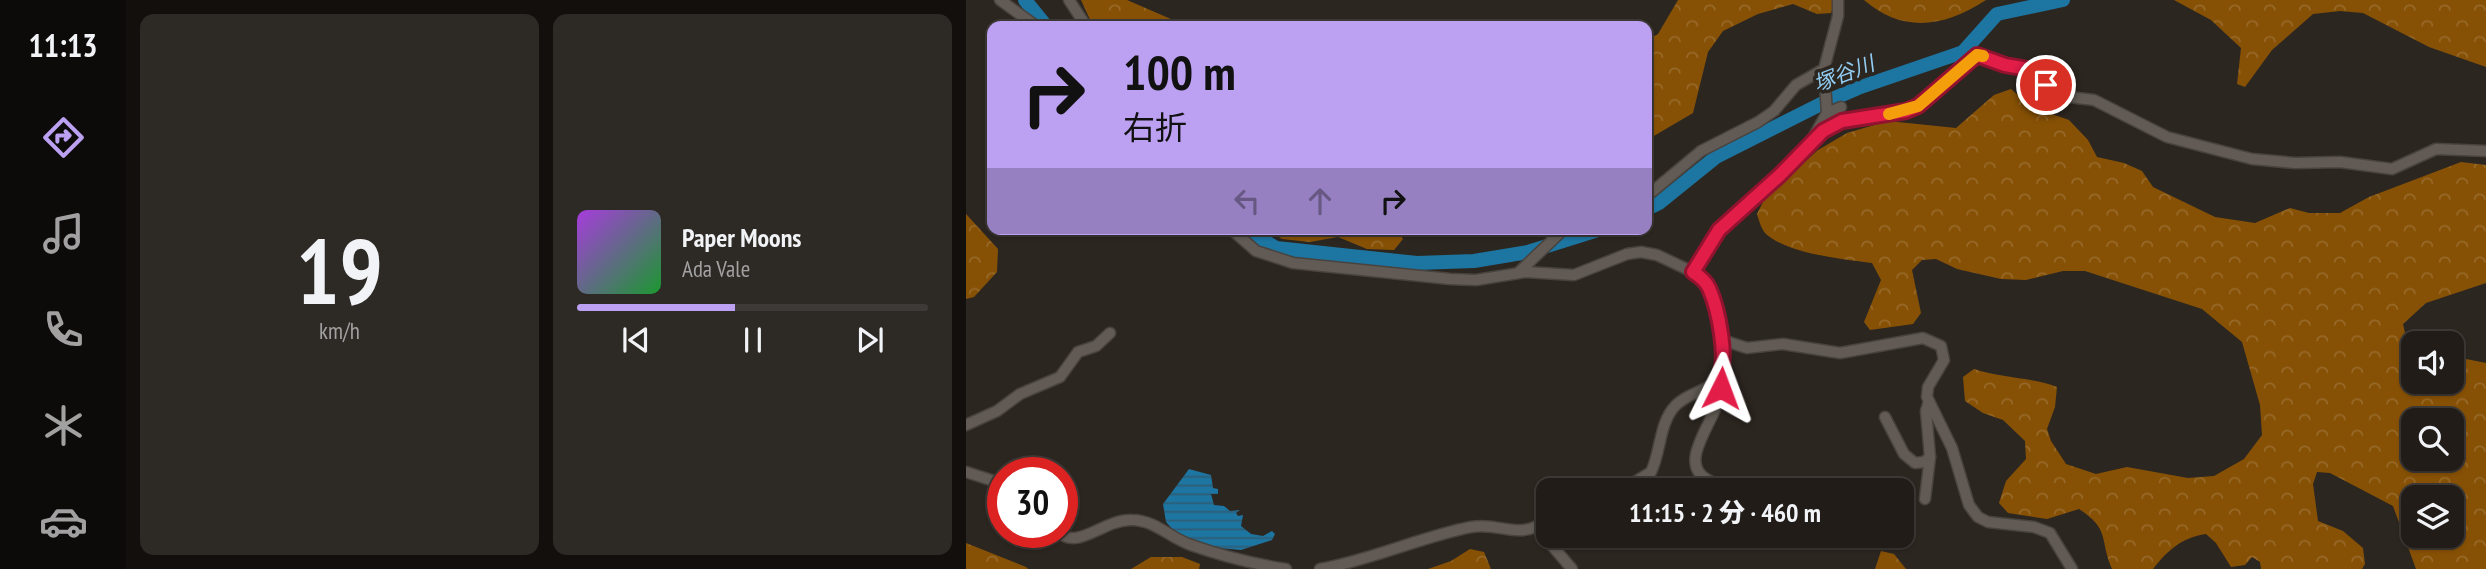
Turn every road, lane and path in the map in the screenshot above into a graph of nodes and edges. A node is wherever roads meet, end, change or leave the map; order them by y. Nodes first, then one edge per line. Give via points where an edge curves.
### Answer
1 (1000, 0) edge
2 (1015, 0) edge
3 (1069, 0) edge
4 (1838, 1) edge
5 (1031, 21) edge
6 (1035, 21) edge
7 (1083, 21) edge
8 (1824, 69) junction
9 (1828, 104) junction
10 (1841, 107) dead end
11 (1814, 140) junction
12 (2486, 151) edge
13 (1652, 192) edge
14 (1238, 235) edge
15 (1557, 235) edge
16 (1519, 272) junction
17 (1693, 272) junction
18 (1110, 333) dead end
19 (1722, 340) junction
20 (1717, 381) junction
21 (1928, 401) junction
22 (1885, 417) dead end
23 (966, 425) edge
24 (1930, 457) junction
25 (966, 472) edge
26 (1641, 478) edge
27 (1702, 478) edge
28 (987, 479) edge
29 (1926, 499) dead end
30 (1536, 528) edge
31 (1078, 539) edge
32 (1554, 548) edge
33 (1286, 569) edge
34 (1320, 569) edge
35 (1572, 569) edge
36 (2073, 569) edge

1 - 5 street
2 - 6 street
3 - 7 street
4 - 8 street
8 - 9 street
8 - 13 street via 1796,85 1774,111 1701,151
9 - 10 street
9 - 11 street
11 - 12 street via 1833,124 1918,106 1977,55 2028,69 2062,96 2094,100 2167,137 2252,159 2330,161 2392,169 2426,151
11 - 17 street via 1719,230
14 - 16 street via 1256,250 1293,263 1450,279 1476,280
15 - 16 street
16 - 17 street via 1574,275 1641,252
17 - 19 street via 1708,286
18 - 23 street via 1102,342 1078,352 1060,377
19 - 20 street via 1723,368
19 - 21 street via 1747,348 1783,344 1825,353 1907,340 1933,341 1941,346 1944,360 1928,387
20 - 26 street via 1676,404 1651,472
20 - 27 street via 1720,394 1695,456
21 - 24 street
21 - 36 street via 1952,448 1969,505 1978,517 2043,529 2056,539
22 - 24 street via 1904,454 1915,463
24 - 29 street
25 - 28 street
30 - 34 street via 1524,532 1474,527
31 - 33 street via 1111,522 1150,522 1191,545
32 - 35 street

